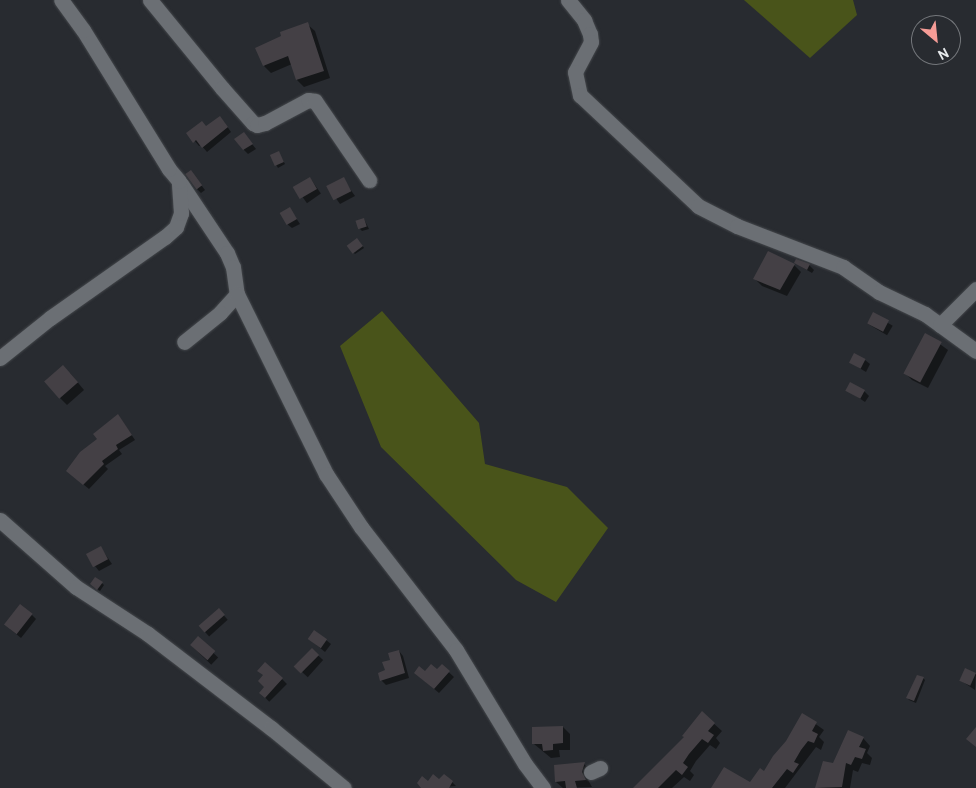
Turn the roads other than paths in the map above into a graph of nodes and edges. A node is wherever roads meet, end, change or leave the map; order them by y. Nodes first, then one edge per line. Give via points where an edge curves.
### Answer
1 (61, 0) edge
2 (150, 0) edge
3 (568, 0) edge
4 (369, 180) dead end
5 (179, 181) junction
6 (976, 289) edge
7 (237, 294) junction
8 (940, 325) junction
9 (184, 342) dead end
10 (976, 351) edge
11 (0, 358) edge
12 (0, 520) edge
13 (344, 788) edge
14 (543, 788) edge

1 - 5 street
2 - 4 street via 253,123 265,123 308,100 315,100
3 - 8 street via 584,20 591,42 575,72 580,95 698,206 738,226 843,266 879,292 925,314
5 - 7 street via 227,253
5 - 11 street via 181,213 176,227
6 - 8 street
7 - 9 street via 220,314
7 - 14 street via 326,474 361,527 456,650
8 - 10 street
12 - 13 street via 76,587 148,634

